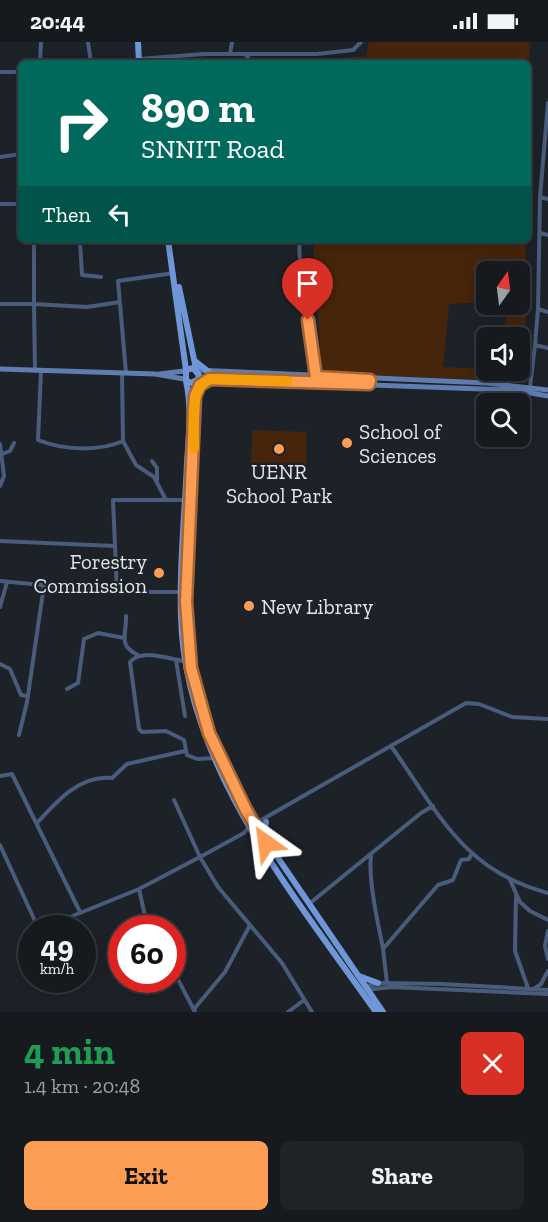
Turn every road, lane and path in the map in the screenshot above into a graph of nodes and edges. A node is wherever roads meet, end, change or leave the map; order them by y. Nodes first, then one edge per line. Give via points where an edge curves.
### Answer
1 (41, 42) edge
2 (88, 42) edge
3 (138, 42) edge
4 (232, 42) edge
5 (361, 42) edge
6 (230, 54) junction
7 (246, 54) junction
8 (39, 60) edge
9 (91, 60) edge
10 (139, 60) edge
11 (152, 60) edge
12 (250, 60) edge
13 (0, 72) edge
14 (18, 72) edge
15 (548, 103) edge
16 (547, 118) edge
17 (18, 154) edge
18 (0, 157) edge
19 (546, 157) edge
20 (540, 197) junction
21 (548, 199) edge
22 (0, 204) edge
23 (18, 204) edge
24 (540, 233) junction
25 (548, 235) edge
26 (34, 243) edge
27 (79, 243) edge
28 (169, 243) edge
29 (299, 243) edge
30 (540, 266) junction
31 (548, 268) edge
32 (175, 276) junction
33 (100, 277) dead end
34 (120, 302) junction
35 (0, 304) edge
36 (34, 304) junction
37 (538, 309) junction
38 (548, 312) edge
39 (535, 345) junction
40 (548, 348) edge
41 (193, 359) junction
42 (0, 369) edge
43 (196, 369) junction
44 (38, 371) junction
45 (124, 373) junction
46 (185, 375) junction
47 (208, 375) junction
48 (316, 377) junction
49 (197, 380) junction
50 (370, 382) junction
51 (377, 382) junction
52 (530, 387) junction
53 (548, 390) edge
54 (196, 391) junction
55 (548, 396) edge
56 (123, 441) junction
57 (14, 443) dead end
58 (0, 444) edge
59 (2, 454) junction
60 (153, 461) dead end
61 (157, 481) junction
62 (189, 482) junction
63 (0, 486) edge
64 (166, 500) junction
65 (185, 500) junction
66 (0, 541) edge
67 (115, 546) junction
68 (0, 581) edge
69 (7, 582) junction
70 (44, 585) junction
71 (117, 592) junction
72 (181, 592) junction
73 (0, 607) edge
74 (126, 616) dead end
75 (124, 638) junction
76 (138, 656) junction
77 (176, 660) junction
78 (184, 661) junction
79 (0, 664) edge
80 (67, 689) dead end
81 (27, 696) junction
82 (185, 716) dead end
83 (548, 719) edge
84 (19, 735) dead end
85 (391, 746) junction
86 (213, 750) junction
87 (185, 751) junction
88 (217, 758) junction
89 (0, 777) edge
90 (174, 800) dead end
91 (433, 806) junction
92 (246, 810) junction
93 (265, 820) junction
94 (37, 823) junction
95 (253, 828) junction
96 (266, 843) junction
97 (0, 845) edge
98 (372, 855) junction
99 (471, 855) junction
100 (200, 857) junction
101 (510, 879) junction
102 (139, 889) junction
103 (548, 893) edge
104 (516, 896) junction
105 (309, 905) junction
106 (80, 912) junction
107 (145, 915) edge
108 (548, 920) edge
109 (250, 925) junction
110 (548, 931) edge
111 (383, 949) junction
112 (548, 959) edge
113 (548, 971) edge
114 (357, 975) junction
115 (387, 985) junction
116 (377, 986) junction
117 (528, 988) junction
118 (534, 988) junction
119 (364, 989) junction
120 (548, 992) edge
121 (185, 993) edge
122 (374, 999) junction
123 (304, 1000) junction
124 (194, 1011) edge
125 (288, 1012) edge
126 (312, 1012) edge
127 (376, 1012) edge
128 (382, 1012) edge

1 - 8 street
2 - 9 street
3 - 10 main road
4 - 6 street
5 - 7 street via 353,50 317,54
6 - 7 street
6 - 11 street
7 - 12 street
13 - 14 street
15 - 16 street
16 - 19 street
17 - 18 street
19 - 20 street
20 - 21 street
20 - 24 street
22 - 23 street
24 - 25 street
24 - 30 street
26 - 36 street
27 - 33 street via 82,275
28 - 32 main road
29 - 48 street via 301,284
30 - 31 street
30 - 37 street
32 - 34 street via 118,281
32 - 41 main road
32 - 46 main road
34 - 36 street via 87,308
34 - 45 street
35 - 36 street
36 - 44 street
37 - 38 street
37 - 39 street
39 - 40 street
39 - 52 street
41 - 43 main road
41 - 47 main road
42 - 44 street
43 - 46 main road
43 - 47 street
43 - 49 main road
44 - 45 street
44 - 56 street via 38,440 77,448
45 - 46 street
45 - 56 street
46 - 49 main road via 191,383
46 - 62 main road
47 - 48 street
47 - 49 street
47 - 50 street
47 - 54 main road
48 - 50 street
49 - 54 main road
50 - 51 street
51 - 52 street
51 - 55 street via 513,390
52 - 53 street
54 - 62 main road
56 - 61 street via 136,465
57 - 59 street via 10,451
58 - 59 street
59 - 63 street via 4,476
60 - 61 street
61 - 64 street
62 - 65 main road
62 - 86 main road via 189,653 195,690
64 - 65 street
64 - 67 street via 113,500
65 - 72 main road
66 - 67 street
67 - 71 street
68 - 69 street
69 - 70 street
69 - 73 street
70 - 71 street
70 - 81 street
71 - 72 street
72 - 78 main road
74 - 75 street
75 - 76 street via 129,651
75 - 80 street via 98,633 84,639 78,682
76 - 77 street
76 - 87 street via 129,668 139,729 175,734 183,740
77 - 78 street
77 - 82 street
78 - 86 main road via 197,715
79 - 81 street via 10,669 21,695
81 - 84 street
83 - 85 street via 512,717 478,704 466,704
85 - 91 street
85 - 93 street
86 - 88 main road
87 - 88 street via 197,759
87 - 94 street via 127,764 112,778 94,777 62,797
88 - 92 main road
88 - 95 main road
89 - 94 street via 12,774
90 - 100 street
91 - 98 street
91 - 99 street
92 - 93 main road
92 - 95 main road
93 - 95 street
93 - 96 main road
94 - 106 street
95 - 96 main road
95 - 100 street
95 - 119 main road
96 - 105 main road
97 - 106 street via 39,927
98 - 105 street
98 - 111 street via 369,873
99 - 101 street
99 - 111 street via 462,860 453,880 438,885
100 - 102 street
100 - 109 street via 218,887
101 - 103 street
101 - 104 street
102 - 106 street
102 - 107 street
104 - 108 street via 530,911
104 - 117 street via 515,951
105 - 114 main road
109 - 123 street via 282,963
109 - 124 street via 225,972
110 - 112 street via 544,946
111 - 115 street
113 - 118 street
114 - 116 main road
114 - 119 main road
115 - 116 street
115 - 117 street
115 - 120 street
116 - 119 street
116 - 122 main road
117 - 118 street
118 - 120 street
119 - 122 main road
119 - 127 main road
121 - 124 street
122 - 128 main road
123 - 125 street
123 - 126 street

